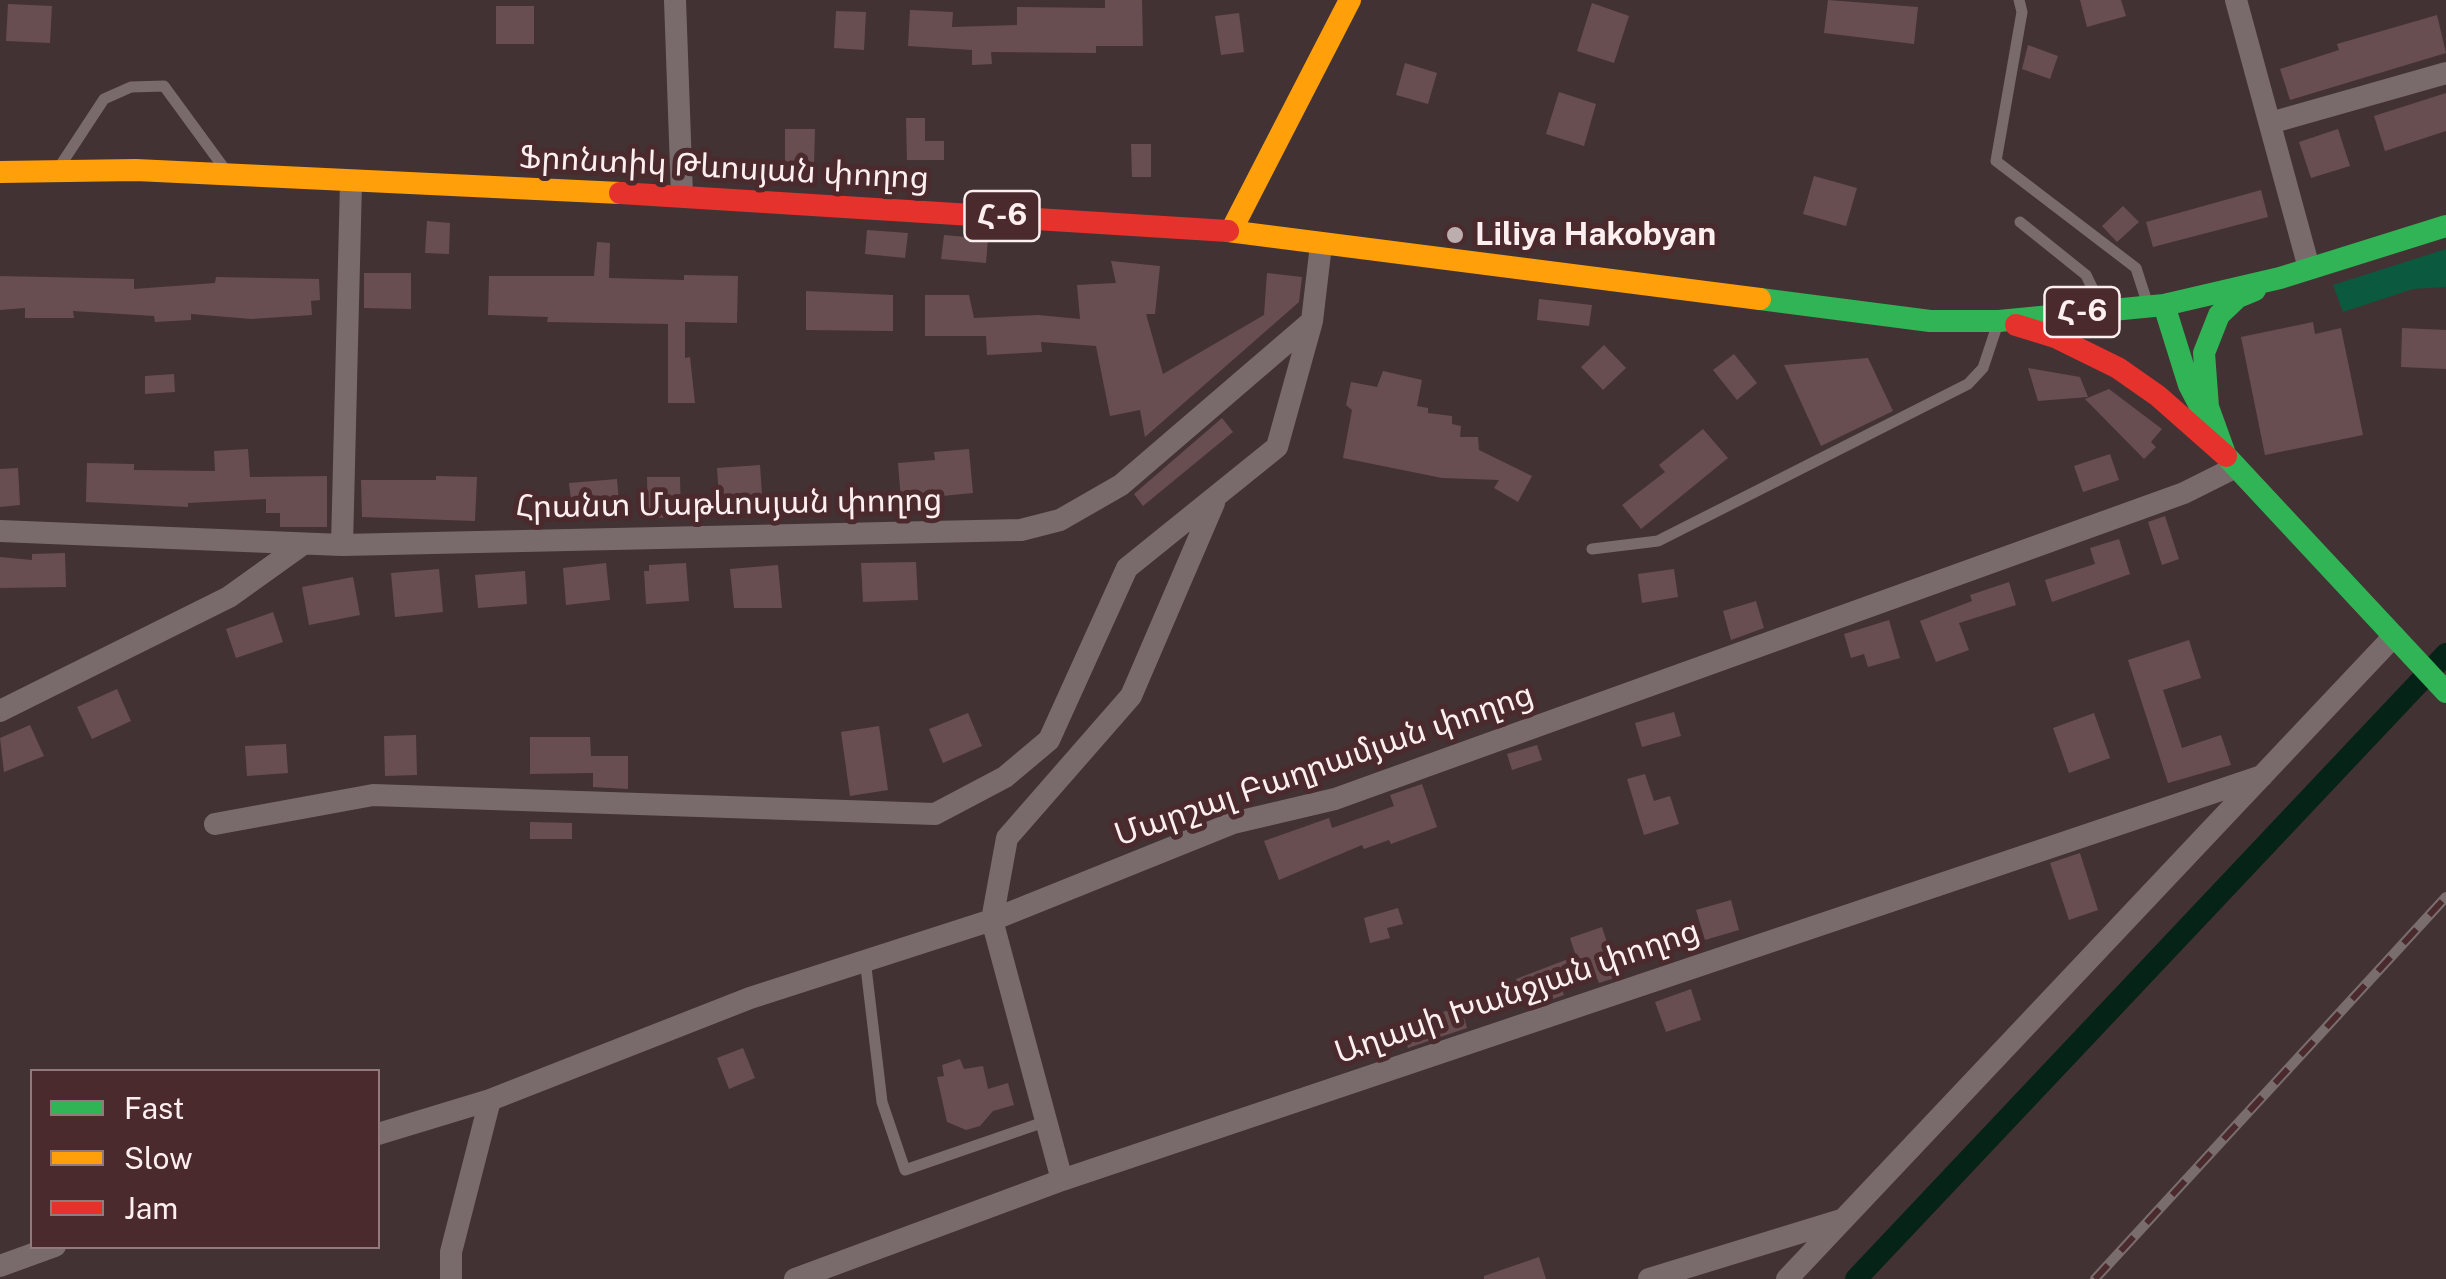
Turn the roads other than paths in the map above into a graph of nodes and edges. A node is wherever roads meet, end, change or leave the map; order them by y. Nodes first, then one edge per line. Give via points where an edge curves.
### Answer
1 (675, 0) edge
2 (1350, 0) edge
3 (2019, 0) edge
4 (2236, 0) edge
5 (2446, 73) edge
6 (2270, 124) junction
7 (0, 172) edge
8 (54, 172) junction
9 (230, 175) junction
10 (352, 182) junction
11 (682, 196) junction
12 (2020, 222) dead end
13 (2446, 226) edge
14 (1231, 231) junction
15 (1321, 245) junction
16 (2309, 268) junction
17 (2280, 278) junction
18 (2156, 305) junction
19 (2102, 310) junction
20 (1999, 320) junction
21 (1312, 321) junction
22 (2231, 462) junction
23 (1216, 496) junction
24 (0, 531) edge
25 (303, 544) junction
26 (342, 545) junction
27 (1592, 550) dead end
28 (2400, 642) junction
29 (2446, 692) edge
30 (0, 711) edge
31 (2262, 776) junction
32 (215, 824) dead end
33 (992, 920) junction
34 (864, 959) junction
35 (490, 1100) junction
36 (1048, 1120) junction
37 (380, 1133) edge
38 (1062, 1180) junction
39 (1843, 1220) junction
40 (47, 1249) edge
41 (0, 1266) edge
42 (451, 1279) edge
43 (795, 1279) edge
44 (1649, 1279) edge
45 (1787, 1279) edge

1 - 11 street
2 - 14 main road
3 - 18 lane via 1996,161 2136,268
4 - 6 street
5 - 6 street
6 - 16 street
7 - 8 main road, Ֆրոնտիկ Թևոսյան փողոց / Հ-6
8 - 9 main road, Ֆրոնտիկ Թևոսյան փողոց / Հ-6
8 - 9 lane via 104,99 131,87 164,86
9 - 10 main road, Ֆրոնտիկ Թևոսյան փողոց / Հ-6
10 - 11 main road, Ֆրոնտիկ Թևոսյան փողոց / Հ-6
10 - 26 street
11 - 14 main road, Ֆրոնտիկ Թևոսյան փողոց / Հ-6
12 - 19 lane via 2086,275
13 - 16 main road, Ֆրոնտիկ Թևոսյան փողոց / Հ-6
14 - 15 main road, Ֆրոնտիկ Թևոսյան փողոց / Հ-6
15 - 20 main road, Ֆրոնտիկ Թևոսյան փողոց / Հ-6 via 1930,321
15 - 21 street
16 - 17 main road, Ֆրոնտիկ Թևոսյան փողոց / Հ-6
17 - 18 main road, Ֆրոնտիկ Թևոսյան փողոց / Հ-6
17 - 22 main road via 2238,297 2219,315 2204,353 2208,407
18 - 19 main road, Ֆրոնտիկ Թևոսյան փողոց / Հ-6
18 - 22 main road
19 - 20 main road, Ֆրոնտիկ Թևոսյան փողոց / Հ-6
20 - 22 main road via 2055,337 2118,368
20 - 27 lane via 1983,368 1968,384 1658,541
21 - 23 street via 1277,448
21 - 26 street, Հրանտ Մաթևոսյան փողոց via 1121,484 1060,520 1021,530
22 - 28 main road
22 - 33 street, Մարշալ Բաղրամյան փողոց via 2184,493 1335,800 1234,823
23 - 32 street via 1127,568 1048,740 1005,777 936,814 373,795
23 - 33 street via 1131,696 1007,838
24 - 25 street, Հրանտ Մաթևոսյան փողոց
25 - 26 street, Հրանտ Մաթևոսյան փողոց
25 - 30 street via 229,596
28 - 29 main road
28 - 31 street
31 - 38 street, Աղասի Խանջյան փողոց
31 - 39 street
33 - 34 street, Մարշալ Բաղրամյան փողոց
33 - 36 street
34 - 35 street, Մարշալ Բաղրամյան փողոց
34 - 36 lane via 882,1102 905,1170
35 - 37 street, Մարշալ Բաղրամյան փողոց
35 - 42 street via 451,1252
36 - 38 street
38 - 43 street, Աղասի Խանջյան փողոց
39 - 44 street
39 - 45 street
40 - 41 street

